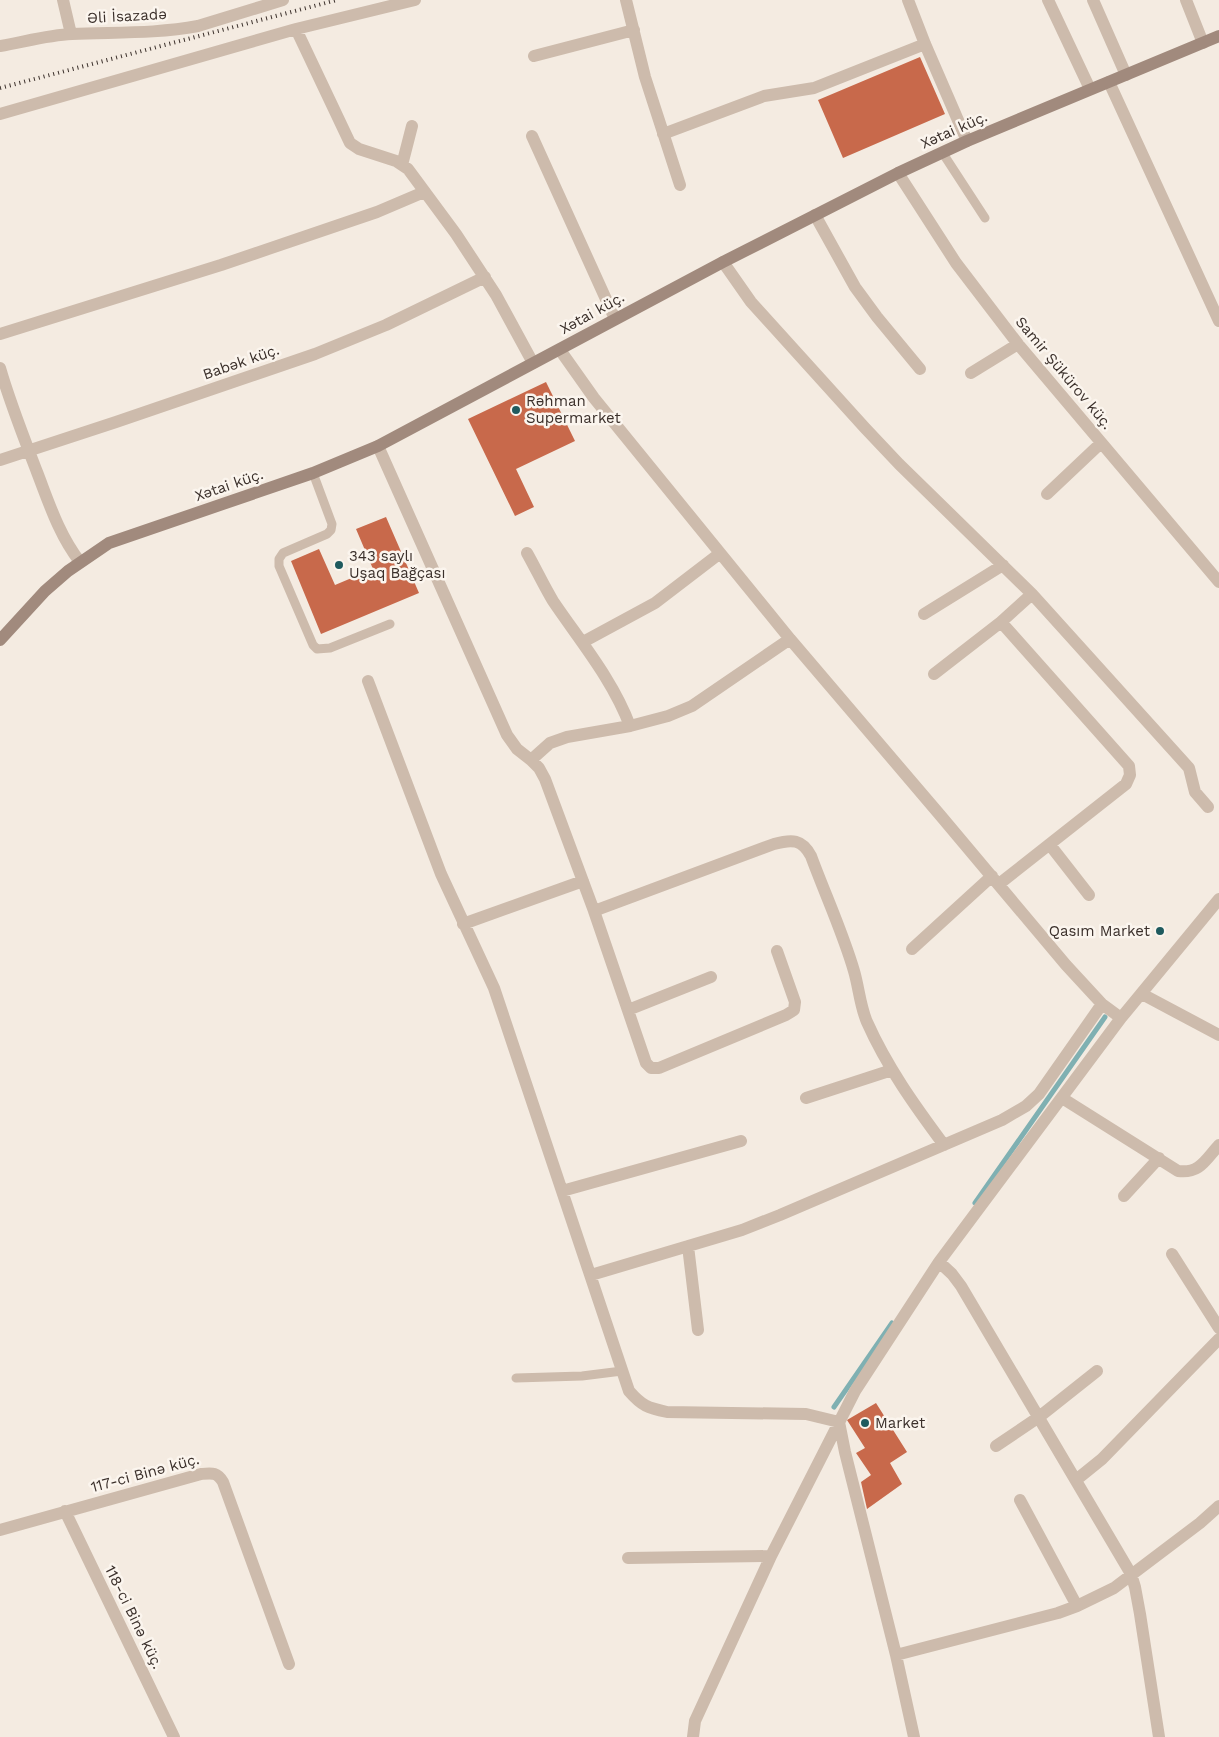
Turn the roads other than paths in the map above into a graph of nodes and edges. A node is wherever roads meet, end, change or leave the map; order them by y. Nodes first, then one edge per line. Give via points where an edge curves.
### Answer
1 (63, 0) edge
2 (237, 0) edge
3 (283, 0) edge
4 (415, 0) edge
5 (626, 0) edge
6 (908, 0) edge
7 (1048, 0) edge
8 (1093, 0) edge
9 (1186, 0) edge
10 (242, 12) junction
11 (296, 29) junction
12 (634, 30) junction
13 (71, 34) junction
14 (1219, 36) edge
15 (1203, 43) junction
16 (925, 44) junction
17 (0, 46) edge
18 (534, 56) dead end
19 (1126, 75) junction
20 (1109, 82) junction
21 (1090, 89) junction
22 (0, 114) edge
23 (412, 126) dead end
24 (663, 134) junction
25 (532, 136) dead end
26 (966, 141) junction
27 (942, 152) junction
28 (402, 165) junction
29 (898, 173) junction
30 (680, 185) dead end
31 (424, 192) junction
32 (815, 215) junction
33 (985, 218) dead end
34 (723, 262) junction
35 (485, 277) junction
36 (615, 319) junction
37 (1219, 321) edge
38 (0, 334) edge
39 (1018, 344) junction
40 (560, 350) junction
41 (533, 363) junction
42 (0, 368) edge
43 (920, 369) dead end
44 (971, 373) dead end
45 (1101, 443) junction
46 (378, 446) junction
47 (29, 451) junction
48 (0, 460) edge
49 (313, 473) junction
50 (1047, 494) dead end
51 (528, 553) dead end
52 (720, 554) junction
53 (80, 562) junction
54 (1003, 565) junction
55 (1219, 582) edge
56 (1032, 594) junction
57 (924, 614) dead end
58 (1001, 622) junction
59 (390, 624) dead end
60 (790, 639) junction
61 (0, 640) edge
62 (583, 642) junction
63 (934, 674) dead end
64 (368, 681) dead end
65 (630, 726) junction
66 (531, 760) junction
67 (1208, 807) dead end
68 (1050, 845) junction
69 (995, 880) junction
70 (584, 881) junction
71 (1089, 895) dead end
72 (1219, 899) edge
73 (594, 911) junction
74 (463, 924) junction
75 (912, 949) dead end
76 (777, 951) dead end
77 (711, 977) dead end
78 (1142, 994) junction
79 (1102, 1004) junction
80 (628, 1010) junction
81 (1121, 1018) junction
82 (1219, 1036) edge
83 (892, 1070) junction
84 (806, 1098) dead end
85 (1062, 1098) junction
86 (742, 1141) dead end
87 (944, 1145) junction
88 (1219, 1145) edge
89 (1159, 1158) junction
90 (562, 1192) junction
91 (1124, 1196) dead end
92 (688, 1246) junction
93 (1172, 1254) dead end
94 (939, 1262) junction
95 (591, 1275) junction
96 (1219, 1328) edge
97 (698, 1330) dead end
98 (1219, 1339) edge
99 (622, 1371) junction
100 (1098, 1371) dead end
101 (516, 1378) dead end
102 (1039, 1416) junction
103 (839, 1422) junction
104 (996, 1446) dead end
105 (1076, 1480) junction
106 (1020, 1500) dead end
107 (1219, 1506) edge
108 (65, 1511) junction
109 (0, 1530) edge
110 (771, 1556) junction
111 (628, 1558) dead end
112 (1131, 1574) junction
113 (1077, 1606) junction
114 (896, 1655) junction
115 (289, 1664) dead end
116 (174, 1737) edge
117 (693, 1737) edge
118 (914, 1737) edge
119 (1159, 1737) edge

1 - 13 street
2 - 10 street
3 - 10 street, Əli İsazadə
4 - 11 street
5 - 12 street
6 - 16 street
7 - 21 street
8 - 19 street
9 - 15 street
10 - 13 street, Əli İsazadə via 198,26 167,31
11 - 22 street
11 - 28 street via 350,143
12 - 18 street
12 - 24 street
13 - 17 street, Əli İsazadə
14 - 15 street, Xətai küç.
15 - 19 street, Xətai küç.
16 - 24 street via 814,88 764,96
16 - 26 street
19 - 20 street, Xətai küç.
20 - 21 street, Xətai küç.
20 - 37 street
21 - 26 street, Xətai küç.
23 - 28 street
24 - 30 street
25 - 36 street
26 - 27 street, Xətai küç.
27 - 29 street, Xətai küç.
27 - 33 lane
28 - 31 street
29 - 32 street, Xətai küç.
29 - 39 street, Samir Şükürov küç. via 956,263
31 - 35 street
31 - 38 street via 377,212 221,265
32 - 34 street, Xətai küç.
32 - 43 street via 855,287
34 - 36 street, Xətai küç.
34 - 54 street via 751,302 872,435
35 - 41 street
35 - 47 street, Babək küç. via 386,325 315,354
36 - 40 street, Xətai küç.
39 - 44 street
39 - 45 street, Samir Şükürov küç.
40 - 41 street, Xətai küç.
40 - 52 street via 594,398
41 - 46 street, Xətai küç.
42 - 47 street
45 - 50 street
45 - 55 street, Samir Şükürov küç.
46 - 49 street, Xətai küç.
46 - 66 street via 507,735
47 - 48 street, Babək küç.
47 - 53 street via 56,522
49 - 53 street, Xətai küç. via 123,537
49 - 59 lane via 332,524 331,530 283,553 279,559 313,645 317,649 330,648
51 - 62 street via 552,599
52 - 60 street
52 - 62 street via 655,602
53 - 61 street, Xətai küç. via 45,591
54 - 56 street
54 - 57 street
56 - 58 street
56 - 67 street via 1189,768 1195,792
58 - 63 street
58 - 68 street via 1128,766 1130,775 1126,784
60 - 65 street via 692,706
60 - 69 street
62 - 65 street via 620,703
64 - 74 street
65 - 66 street via 567,737 550,744
66 - 70 street via 545,779
68 - 69 street
68 - 71 street
69 - 75 street
69 - 79 street
70 - 73 street
70 - 74 street
72 - 78 street
73 - 80 street
73 - 83 street via 774,844 788,840 799,842 811,856 854,970 863,1012
74 - 90 street via 494,988
76 - 80 street via 795,1002 794,1010 659,1068 651,1068 646,1063
77 - 80 street
78 - 81 street
78 - 82 street
79 - 81 street
79 - 87 street via 1039,1094 1026,1106
81 - 85 street
83 - 84 street
83 - 87 street
85 - 89 street
85 - 94 street
86 - 90 street
87 - 92 street via 742,1230
88 - 89 street via 1197,1169 1188,1172 1178,1170
89 - 91 street
90 - 95 street
92 - 95 street
92 - 97 street
93 - 96 street
94 - 102 street via 961,1286
94 - 103 street via 855,1390
95 - 99 street
98 - 105 street via 1102,1459
99 - 101 lane
99 - 103 street via 629,1391 649,1409 806,1414
100 - 102 street
102 - 104 street
102 - 105 street
103 - 110 street
103 - 114 street
105 - 112 street
106 - 113 street
107 - 112 street
108 - 109 street, 117-ci Binə küç.
108 - 115 street, 117-ci Binə küç. via 201,1474 219,1475
108 - 116 street, 118-ci Binə küç.
110 - 111 street
110 - 117 street via 695,1721
112 - 113 street via 1114,1588
112 - 119 street
113 - 114 street
114 - 118 street

